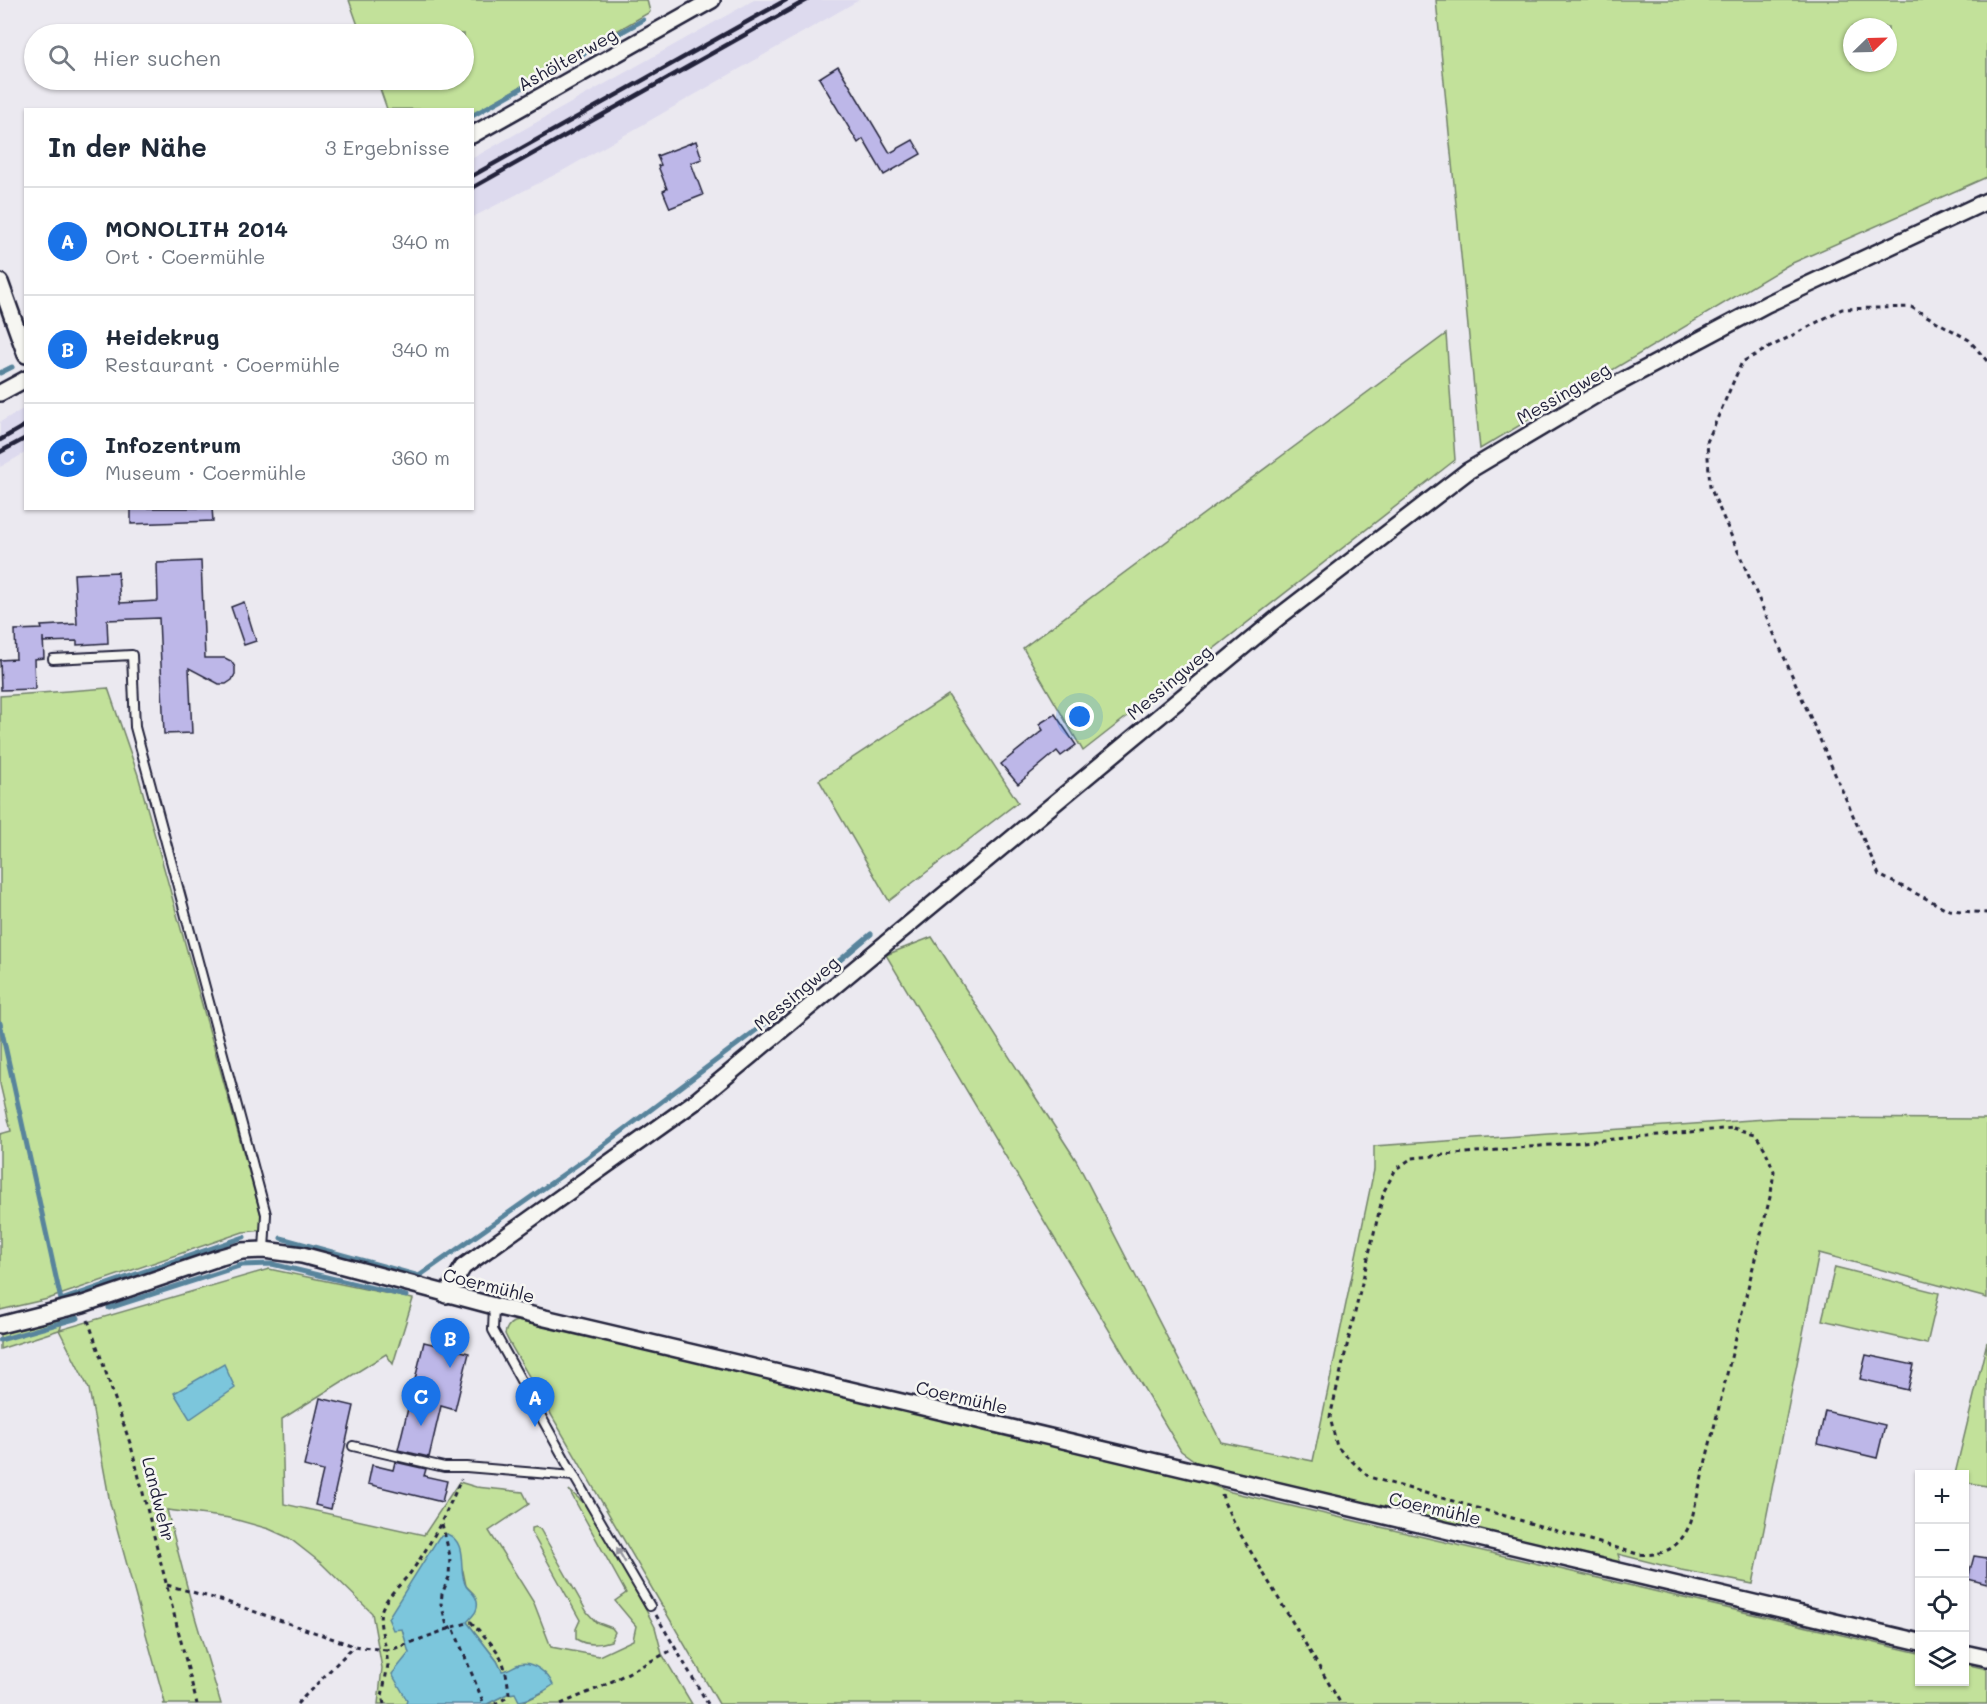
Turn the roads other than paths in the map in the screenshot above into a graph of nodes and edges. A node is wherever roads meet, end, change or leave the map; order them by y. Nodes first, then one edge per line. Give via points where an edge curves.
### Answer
1 (711, 0) edge
2 (474, 134) edge
3 (1987, 201) edge
4 (0, 282) edge
5 (24, 349) edge
6 (24, 380) edge
7 (0, 393) edge
8 (54, 659) dead end
9 (264, 1250) junction
10 (446, 1295) junction
11 (494, 1306) junction
12 (0, 1325) edge
13 (353, 1446) dead end
14 (574, 1476) junction
15 (650, 1606) road end
16 (1915, 1641) edge
17 (1969, 1654) edge
18 (1987, 1658) edge

1 - 2 street, Ashölterweg
3 - 10 street, Messingweg via 1767,304 1594,396 1468,471 1280,616 696,1101 462,1267
4 - 5 street
6 - 7 street
8 - 9 lane via 132,655 135,727 266,1214
9 - 10 street, Coermühle via 302,1255
9 - 12 street, Coermühle via 242,1251 83,1304
10 - 11 street, Coermühle
11 - 14 lane via 493,1330
11 - 16 street, Coermühle
13 - 14 lane via 444,1467
15 -> 14 lane
17 - 18 street

